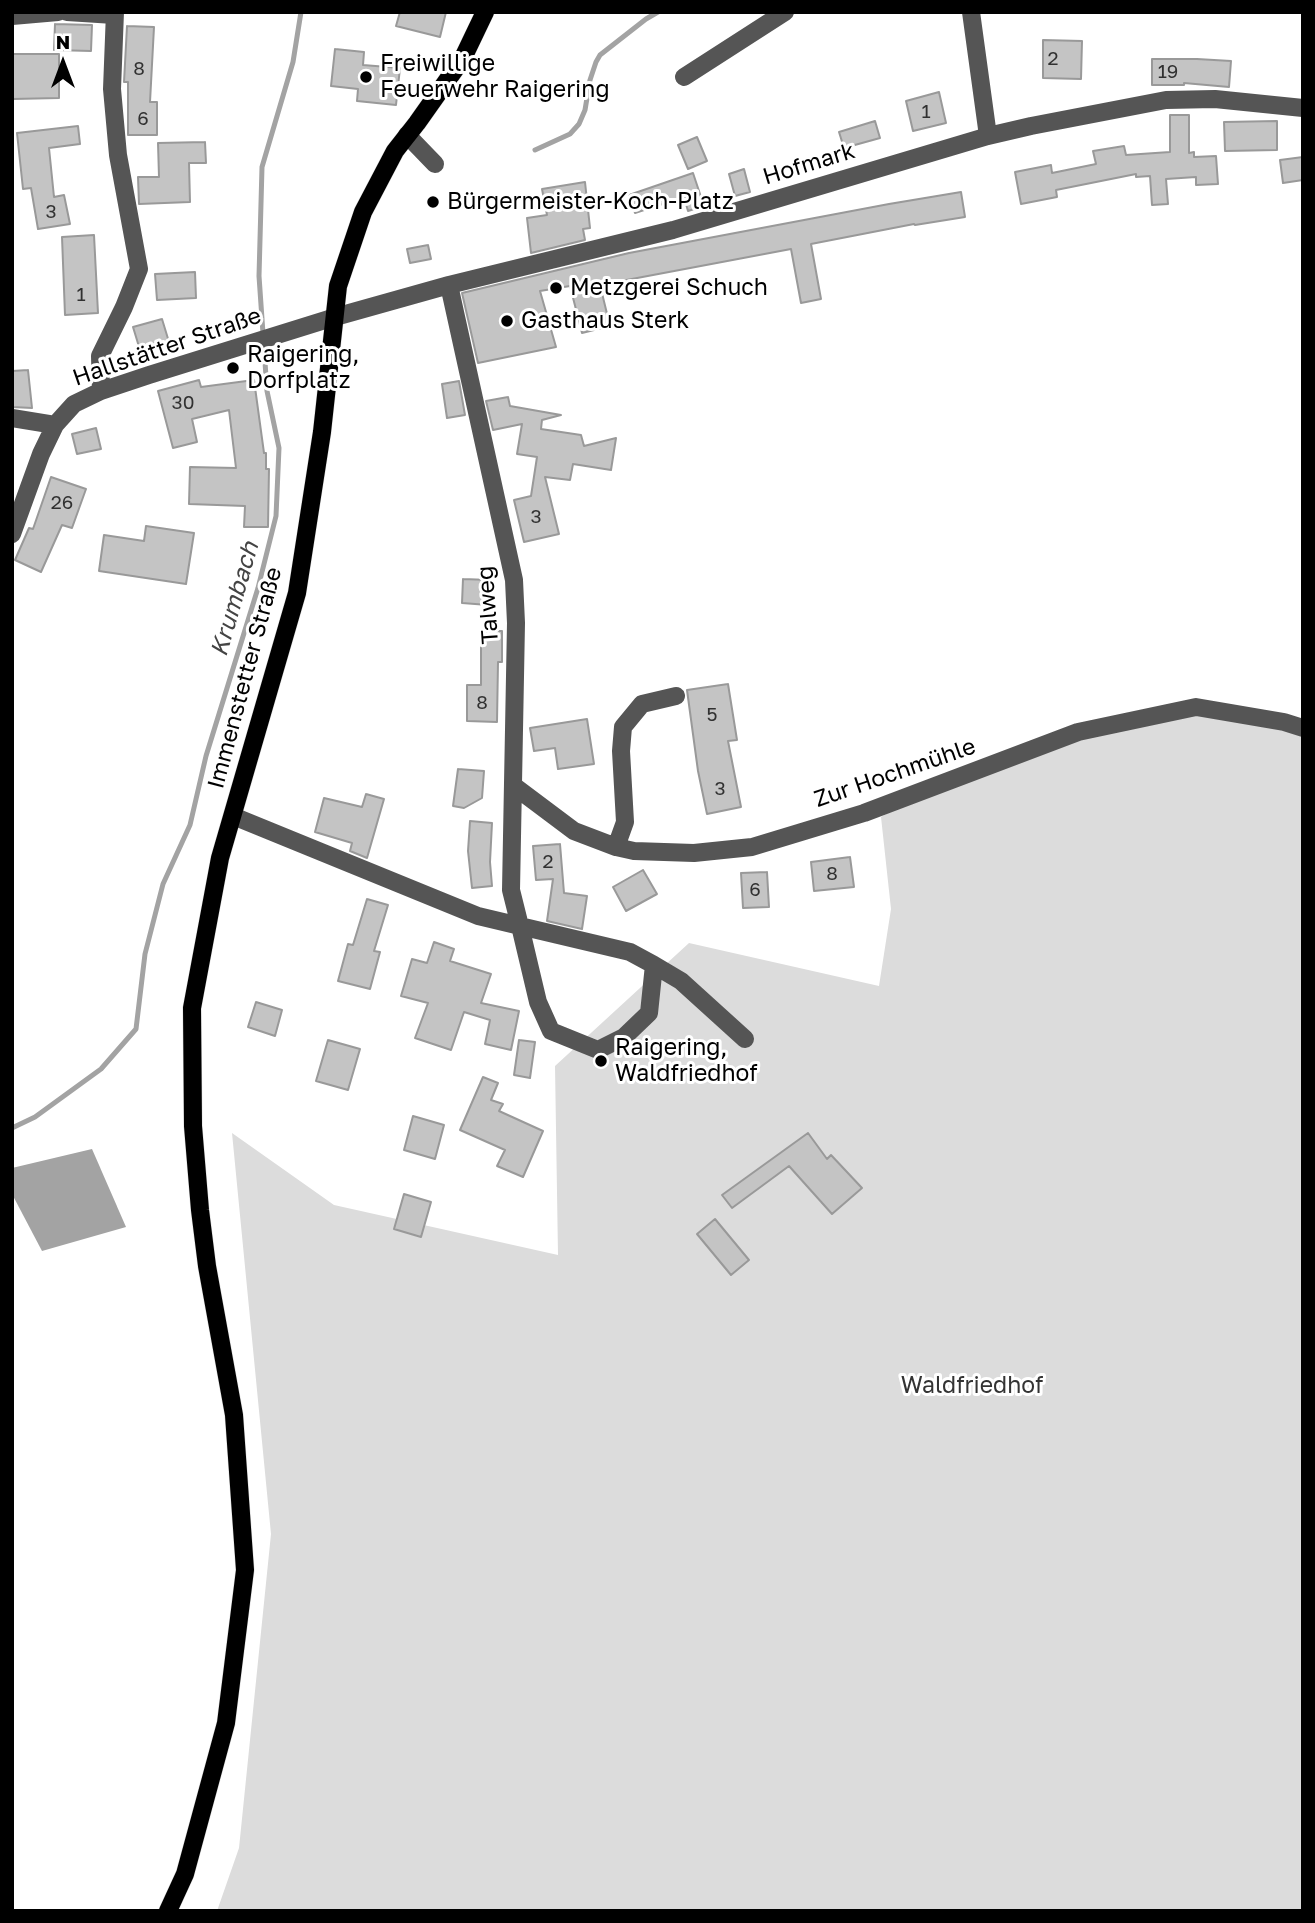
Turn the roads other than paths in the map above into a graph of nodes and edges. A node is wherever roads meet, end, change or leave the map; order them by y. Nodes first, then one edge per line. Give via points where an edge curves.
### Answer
1 (58, 12) edge
2 (66, 12) edge
3 (485, 12) edge
4 (785, 12) edge
5 (975, 13) edge
6 (115, 14) edge
7 (12, 16) edge
8 (684, 77) dead end
9 (1303, 108) edge
10 (407, 135) junction
11 (988, 136) junction
12 (435, 164) dead end
13 (449, 285) junction
14 (335, 317) junction
15 (101, 391) junction
16 (12, 418) edge
17 (55, 425) junction
18 (12, 534) edge
19 (676, 696) dead end
20 (1303, 728) edge
21 (514, 786) junction
22 (233, 816) junction
23 (616, 847) junction
24 (520, 926) junction
25 (654, 965) junction
26 (745, 1039) dead end
27 (168, 1911) edge

1 - 7 street
2 - 6 street
3 - 10 main road, Immenstetter Straße via 463,58
4 - 8 street
5 - 11 street
6 - 15 street via 112,89 118,155 139,269 100,356
9 - 11 street, Hofmark via 1215,99 1166,100
10 - 12 street
10 - 14 main road, Immenstetter Straße via 363,212 338,286
11 - 13 street, Hofmark via 673,230
13 - 14 street, Hofmark
13 - 21 street, Talweg via 514,580
14 - 15 street, Hallstätter Straße
14 - 22 main road, Immenstetter Straße via 297,593
15 - 17 street, Hallstätter Straße via 74,404
16 - 17 street
17 - 18 street, Hallstätter Straße
19 - 23 street via 642,704 623,727 625,822
20 - 23 street, Zur Hochmühle via 1196,706 1078,732 864,813 752,847 694,853
21 - 23 street, Zur Hochmühle via 574,831
21 - 24 street, Talweg via 511,890
22 - 24 street via 478,916
22 - 27 main road, Immenstetter Straße via 220,858 192,1008 193,1126 208,1266 234,1415 245,1570 226,1723 185,1874
24 - 25 street via 630,952
24 - 25 street, Talweg via 538,1002 551,1031 598,1050 624,1037 649,1013
25 - 26 street via 681,981

